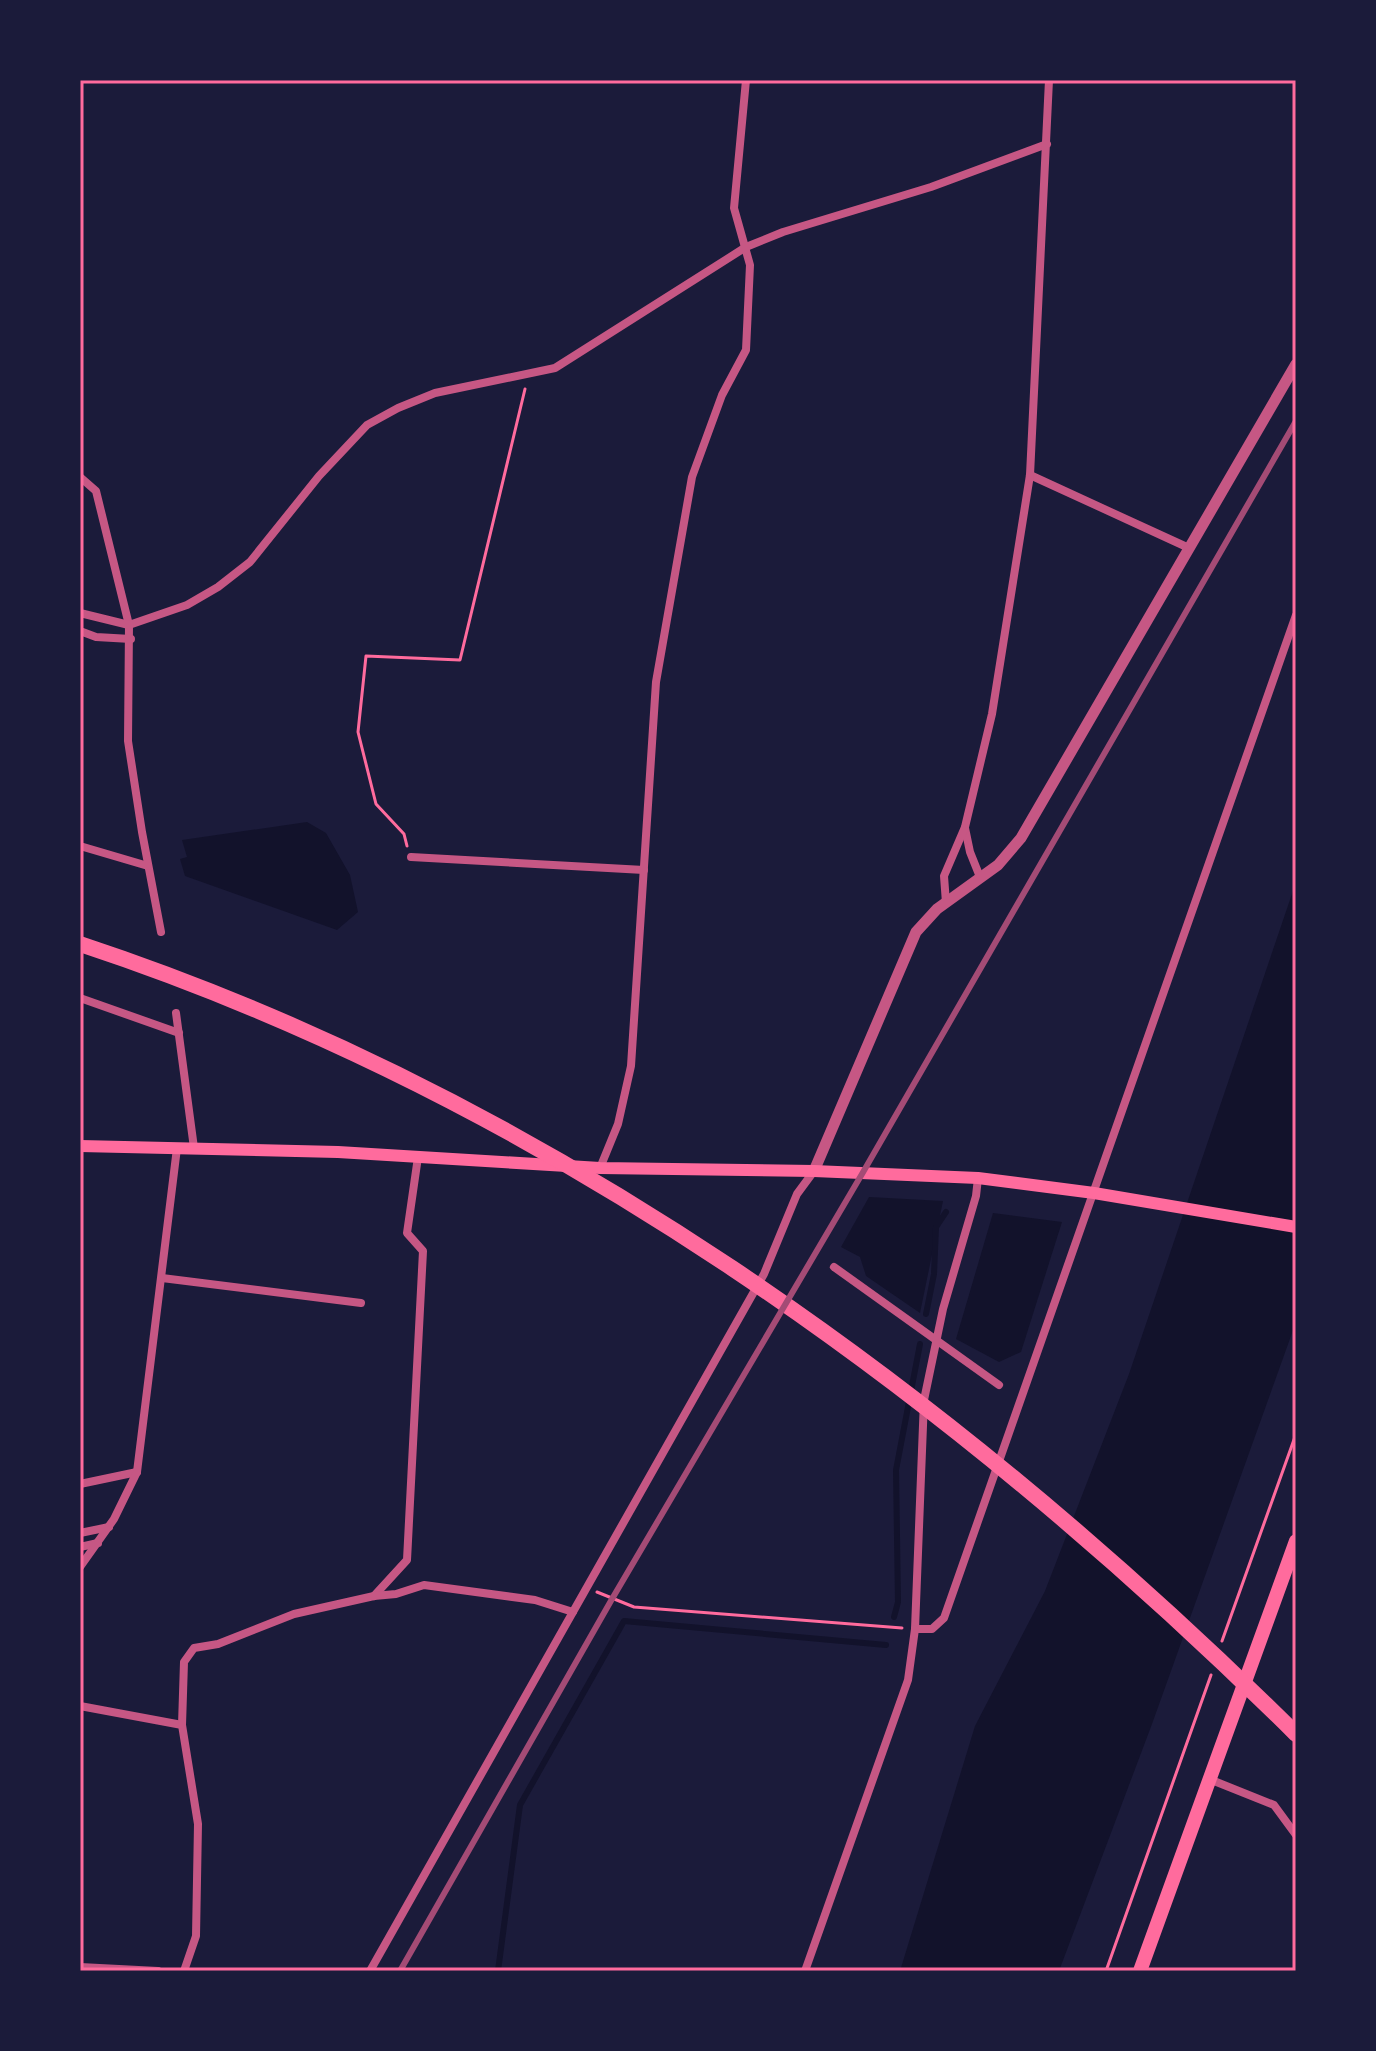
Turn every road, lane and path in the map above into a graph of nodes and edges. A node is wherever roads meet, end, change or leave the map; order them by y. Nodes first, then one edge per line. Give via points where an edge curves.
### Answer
1 (746, 80) edge
2 (1049, 80) edge
3 (1047, 144) junction
4 (746, 247) junction
5 (1296, 364) edge
6 (529, 374) junction
7 (1030, 475) junction
8 (80, 477) edge
9 (1189, 548) junction
10 (80, 613) edge
11 (1296, 615) edge
12 (129, 625) junction
13 (80, 631) edge
14 (131, 639) junction
15 (965, 827) junction
16 (80, 846) edge
17 (411, 857) joint
18 (148, 866) junction
19 (644, 870) junction
20 (980, 877) junction
21 (946, 903) junction
22 (161, 932) dead end
23 (80, 944) edge
24 (80, 998) edge
25 (176, 1013) dead end
26 (179, 1033) junction
27 (80, 1146) edge
28 (177, 1148) junction
29 (194, 1148) junction
30 (418, 1157) junction
31 (600, 1168) junction
32 (814, 1171) junction
33 (978, 1178) junction
34 (1094, 1193) junction
35 (1296, 1227) edge
36 (834, 1267) dead end
37 (162, 1278) junction
38 (361, 1303) dead end
39 (936, 1342) junction
40 (999, 1385) dead end
41 (1296, 1434) edge
42 (137, 1472) junction
43 (80, 1484) edge
44 (109, 1527) junction
45 (80, 1533) edge
46 (1296, 1541) edge
47 (98, 1543) junction
48 (80, 1547) edge
49 (80, 1567) edge
50 (586, 1588) junction
51 (374, 1596) junction
52 (573, 1612) junction
53 (915, 1629) junction
54 (1222, 1643) dead end
55 (1211, 1673) dead end
56 (80, 1706) edge
57 (182, 1725) junction
58 (1296, 1734) edge
59 (1209, 1779) junction
60 (1296, 1835) edge
61 (80, 1967) edge
62 (158, 1971) edge
63 (184, 1971) edge
64 (370, 1971) edge
65 (805, 1971) edge
66 (1106, 1971) edge
67 (1140, 1971) edge

1 - 4 street via 734,208
2 - 3 street
3 - 4 street
3 - 7 street
4 - 6 street via 555,368
4 - 19 street via 746,350 722,395 692,477 656,682
5 - 9 street
6 - 12 street via 435,393 367,425 250,562 187,605
6 - 17 path via 460,660 366,656 358,732 376,804 404,834
7 - 9 street
7 - 15 street via 992,714
8 - 12 street via 96,491
9 - 20 street via 1021,838
10 - 12 street
11 - 34 street
12 - 14 street
13 - 14 street
14 - 18 street via 128,741
15 - 20 street
15 - 21 street via 944,876
16 - 18 street
17 - 19 street
18 - 22 street
19 - 31 street via 631,1066 618,1124
20 - 21 street
21 - 32 street via 916,932
23 - 58 highway via 320,1038 479,1116 703,1249 869,1365 1056,1513 1120,1566
24 - 26 street
25 - 26 street
26 - 29 street
27 - 28 main road
28 - 29 main road
28 - 37 street
29 - 30 main road
30 - 31 main road
30 - 51 street via 407,1233 423,1251 407,1560
31 - 32 main road
32 - 33 main road
32 - 50 street via 797,1194 764,1274
33 - 34 main road
33 - 39 street
34 - 35 main road
34 - 53 street via 944,1618 932,1629
36 - 39 street
37 - 38 street
37 - 42 street
39 - 40 street
39 - 53 street via 924,1400
41 - 54 path
42 - 43 street
42 - 44 street
44 - 45 street
44 - 47 street
46 - 59 main road
47 - 48 street
47 - 49 street
50 - 52 street
50 - 53 path via 634,1607
51 - 52 street via 424,1585 535,1600
51 - 57 street via 294,1614 194,1648 184,1662
52 - 64 street
53 - 65 street via 908,1680
55 - 66 path
56 - 57 street
57 - 63 street via 198,1824 196,1936
59 - 60 street via 1274,1805
59 - 67 main road
61 - 62 street

